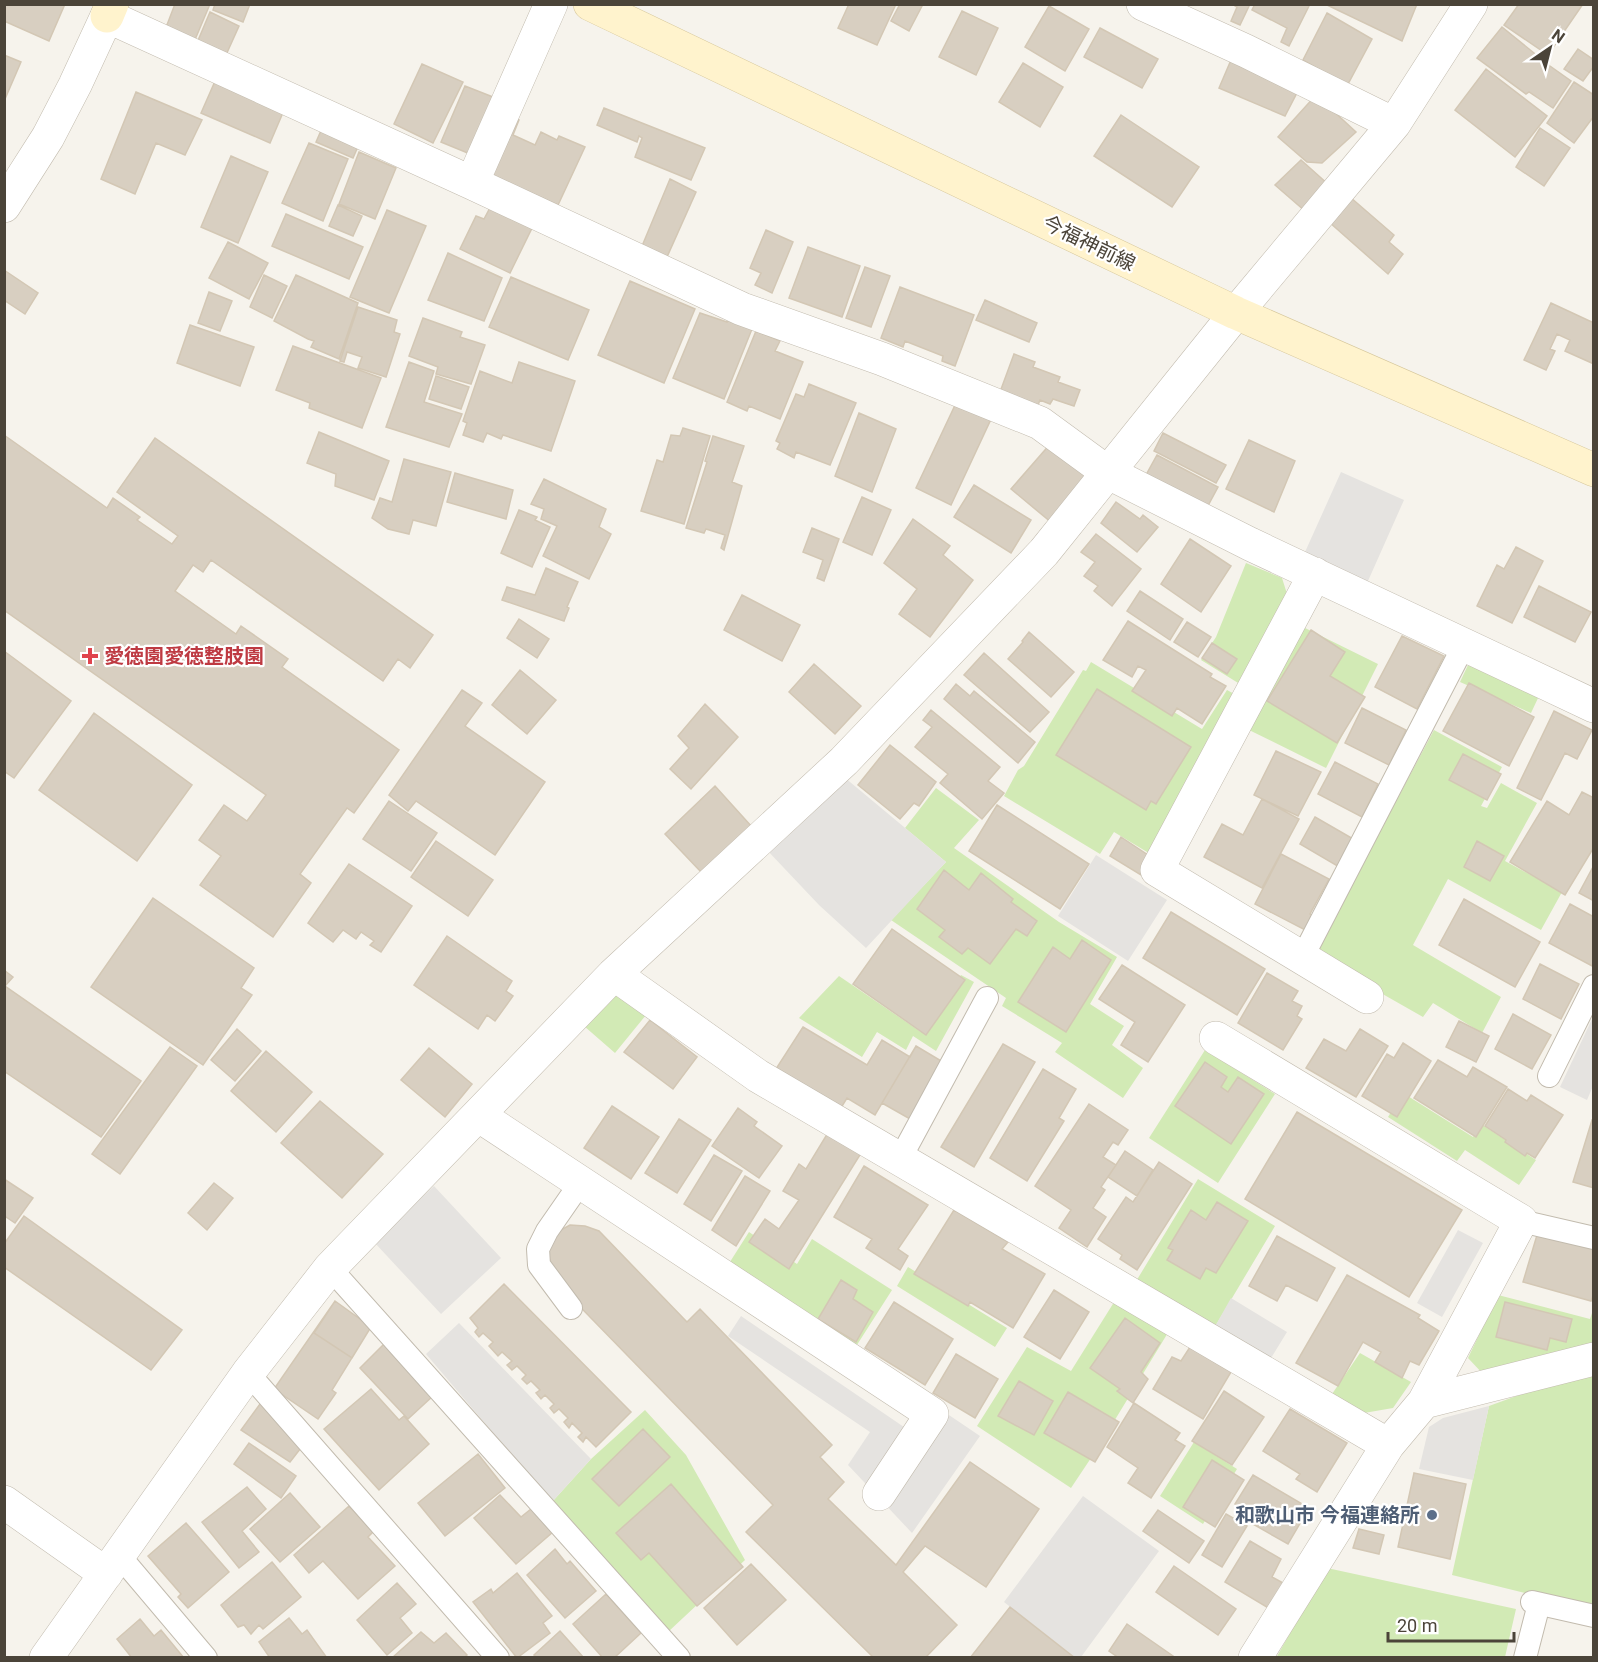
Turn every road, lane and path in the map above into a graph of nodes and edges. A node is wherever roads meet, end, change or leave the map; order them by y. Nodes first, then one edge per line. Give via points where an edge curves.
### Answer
1 (551, 4) edge
2 (590, 4) edge
3 (1143, 4) edge
4 (1471, 4) edge
5 (110, 10) edge
6 (1394, 124) junction
7 (472, 183) junction
8 (4, 206) edge
9 (1236, 313) junction
10 (1593, 470) edge
11 (1107, 472) junction
12 (1315, 574) junction
13 (1464, 645) junction
14 (1593, 706) edge
15 (1302, 958) junction
16 (614, 974) junction
17 (1593, 986) edge
18 (1366, 997) dead end
19 (987, 998) dead end
20 (1216, 1038) dead end
21 (1548, 1076) dead end
22 (478, 1115) junction
23 (900, 1159) junction
24 (580, 1182) junction
25 (1521, 1221) junction
26 (1593, 1239) edge
27 (330, 1268) junction
28 (571, 1308) dead end
29 (1593, 1359) edge
30 (248, 1373) junction
31 (1424, 1402) junction
32 (1388, 1445) junction
33 (879, 1494) dead end
34 (4, 1502) edge
35 (112, 1564) junction
36 (1593, 1616) edge
37 (46, 1658) edge
38 (206, 1658) edge
39 (498, 1658) edge
40 (679, 1658) edge
41 (1256, 1658) edge
42 (1524, 1658) edge

1 - 7 street
2 - 9 street, 今福神前線
3 - 6 street
4 - 6 street
5 - 7 street
5 - 8 street via 48,137
6 - 9 street
7 - 11 street via 742,309 882,359 1040,423
9 - 10 street, 今福神前線
9 - 11 street
11 - 12 street
11 - 16 street via 1044,552 844,761
12 - 13 street
12 - 15 street via 1157,870
13 - 14 street
13 - 15 lane
15 - 18 street
16 - 22 street
16 - 23 street via 758,1076
17 - 21 lane
19 - 23 lane
20 - 25 street
22 - 24 street
22 - 27 street
23 - 32 street
24 - 28 lane via 538,1249 540,1265
24 - 33 street via 932,1414
25 - 26 lane
25 - 31 street
27 - 30 street
27 - 40 lane
29 - 31 street
30 - 35 street
30 - 39 lane
31 - 32 street
32 - 41 street
34 - 35 street
35 - 37 street
35 - 38 lane
36 - 42 lane via 1536,1603

